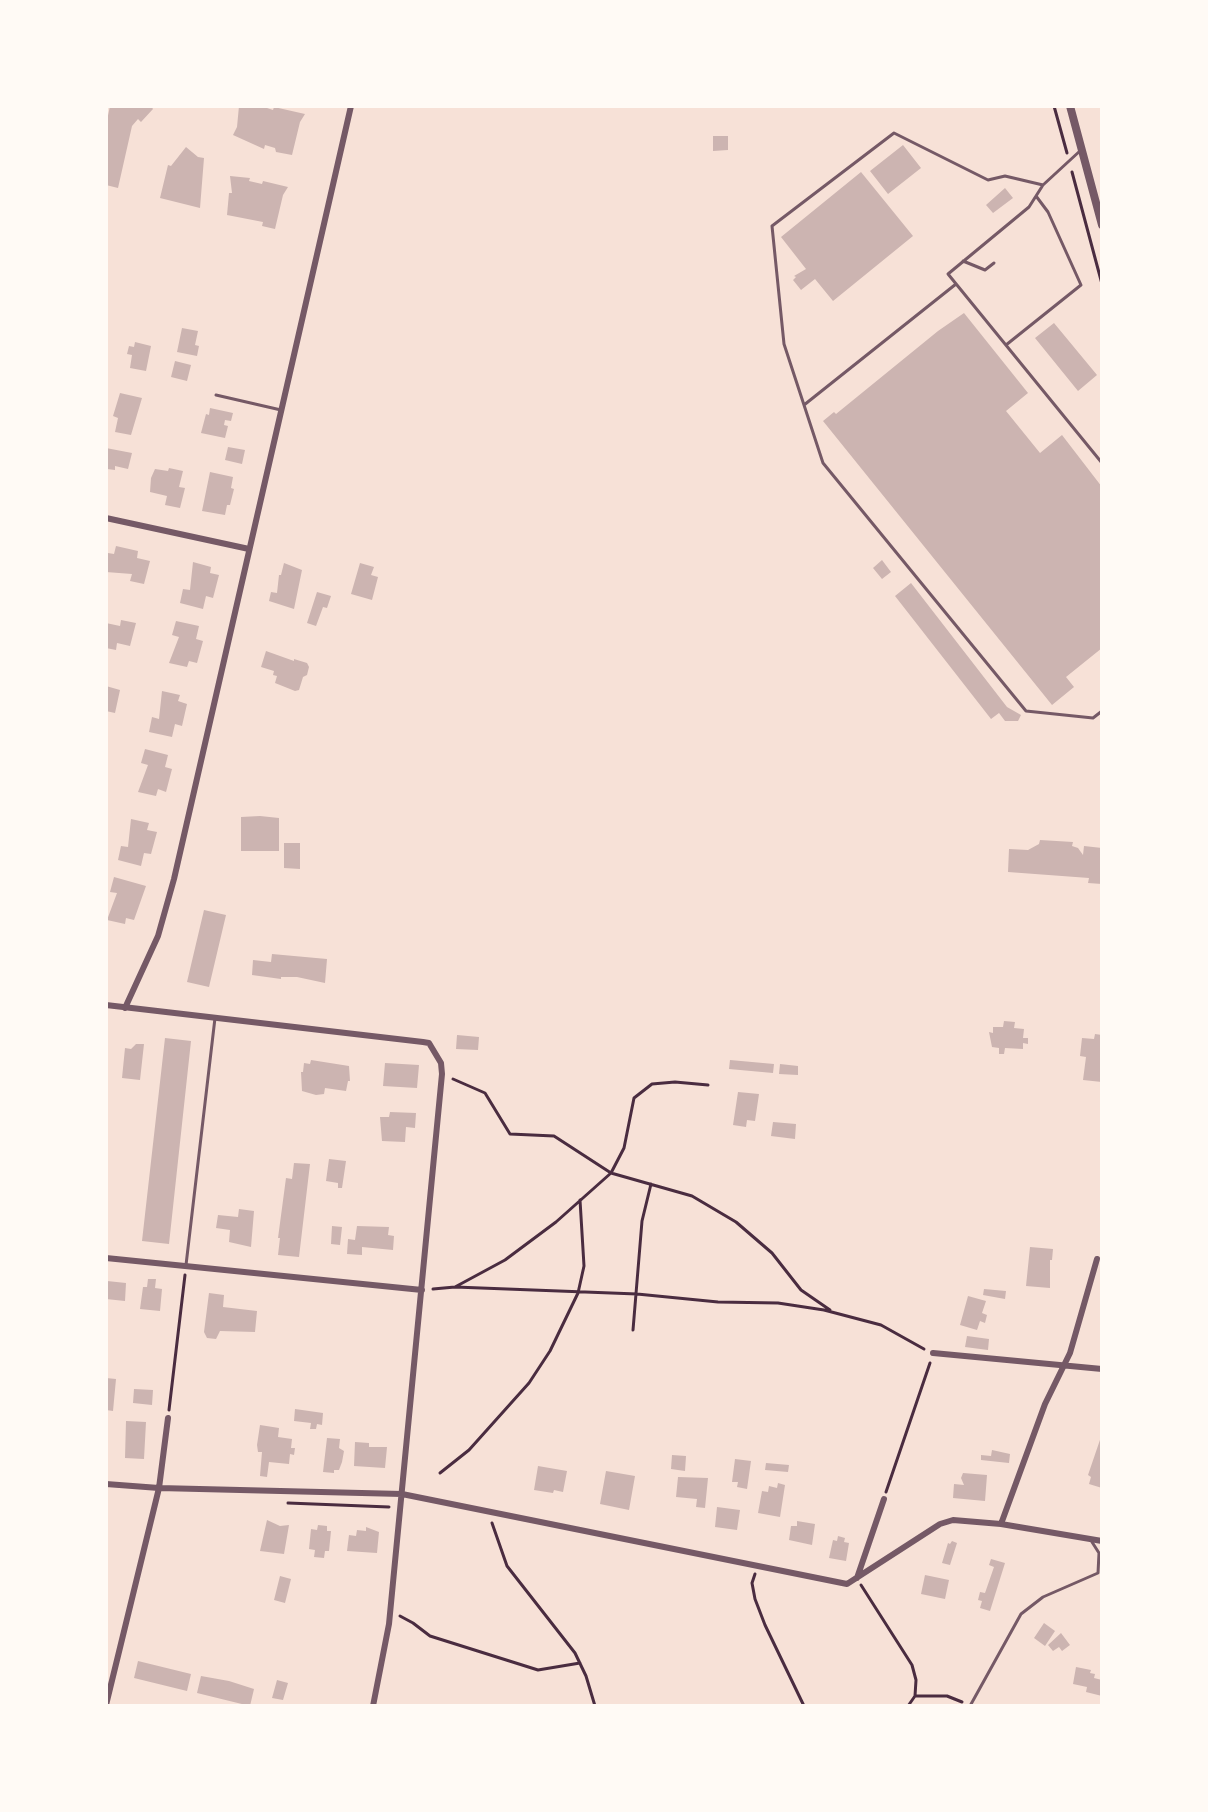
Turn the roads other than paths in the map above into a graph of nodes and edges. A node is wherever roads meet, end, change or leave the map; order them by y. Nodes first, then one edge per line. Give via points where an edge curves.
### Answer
1 (351, 106) edge
2 (1070, 106) edge
3 (1081, 150) junction
4 (1043, 185) junction
5 (1036, 196) junction
6 (1102, 225) edge
7 (963, 261) junction
8 (994, 263) dead end
9 (956, 284) junction
10 (1005, 345) junction
11 (216, 395) dead end
12 (804, 405) junction
13 (281, 410) junction
14 (1102, 463) edge
15 (106, 518) edge
16 (249, 549) junction
17 (1102, 711) edge
18 (106, 1005) edge
19 (125, 1008) junction
20 (215, 1018) junction
21 (106, 1258) edge
22 (1097, 1259) dead end
23 (186, 1267) junction
24 (422, 1290) junction
25 (933, 1353) road end
26 (1064, 1366) junction
27 (1102, 1369) edge
28 (168, 1418) road end
29 (106, 1484) edge
30 (159, 1488) junction
31 (402, 1494) junction
32 (884, 1499) road end
33 (1001, 1524) junction
34 (1090, 1539) junction
35 (1102, 1541) edge
36 (1100, 1571) edge
37 (857, 1578) junction
38 (106, 1705) edge
39 (373, 1706) edge
40 (971, 1706) edge

1 - 13 street
2 - 3 street
3 - 4 lane
3 - 6 street
4 - 5 lane
4 - 12 lane via 1005,176 988,180 894,133 772,226 784,344
5 - 7 lane
5 - 10 lane via 1081,285
7 - 8 lane via 985,270
7 - 9 lane via 948,274
9 - 10 lane
9 - 12 lane
10 - 14 lane
11 - 13 lane
12 - 17 lane via 823,463 1026,711 1093,718
13 - 16 street
15 - 16 street
16 - 19 street via 158,936
18 - 19 street
19 - 20 street
20 - 23 lane
20 - 24 street via 423,1042 436,1052 442,1074
21 - 23 street
22 - 26 street
23 - 24 street
24 - 31 street
25 - 26 street
26 - 27 street
26 - 33 street
28 - 30 street
29 - 30 street
30 - 31 street
30 - 38 street
31 - 37 street via 847,1584
31 - 39 street via 390,1613
32 - 37 street
33 - 34 street
33 - 37 street via 940,1524
34 - 35 street
34 - 36 lane via 1099,1553
36 - 40 lane via 1043,1597 1021,1614

